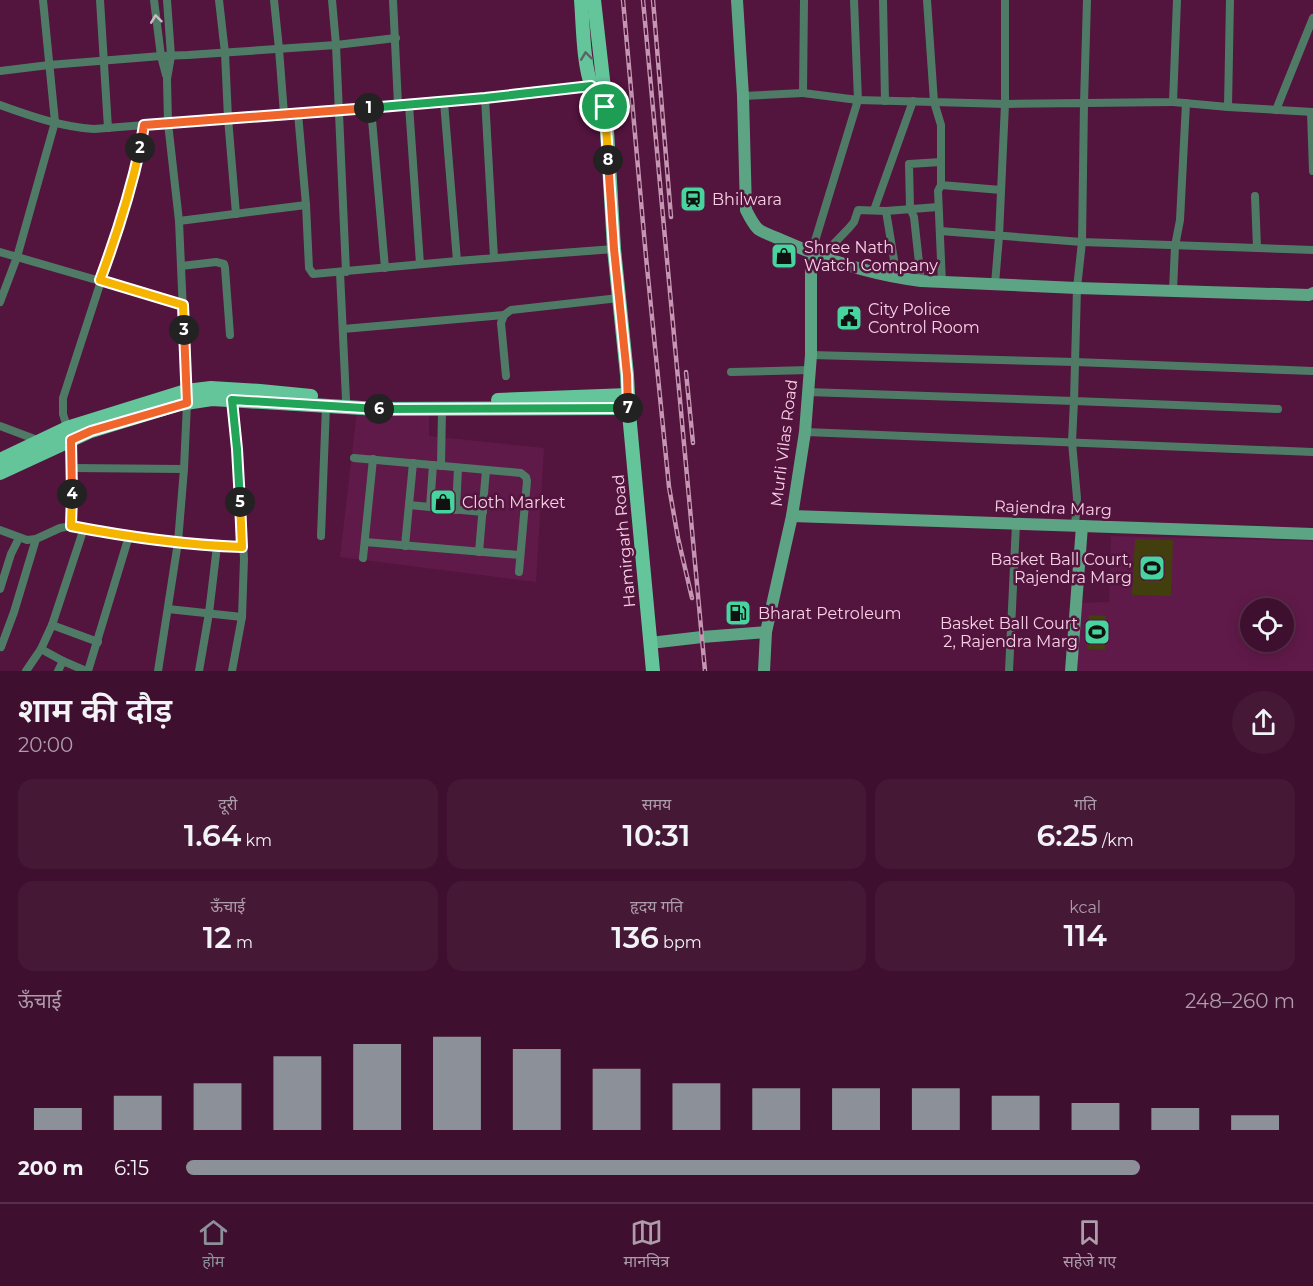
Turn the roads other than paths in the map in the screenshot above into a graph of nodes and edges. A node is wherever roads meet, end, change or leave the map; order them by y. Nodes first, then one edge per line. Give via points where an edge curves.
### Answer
1 (43, 0) edge
2 (100, 0) edge
3 (154, 0) edge
4 (167, 0) edge
5 (219, 0) edge
6 (274, 0) edge
7 (333, 0) edge
8 (393, 0) edge
9 (581, 0) edge
10 (594, 0) edge
11 (737, 0) edge
12 (804, 0) edge
13 (854, 0) edge
14 (883, 0) edge
15 (927, 0) edge
16 (1005, 0) edge
17 (1087, 0) edge
18 (1177, 0) edge
19 (1230, 0) edge
20 (1313, 18) edge
21 (396, 38) junction
22 (336, 45) junction
23 (279, 49) junction
24 (225, 52) junction
25 (161, 56) junction
26 (171, 56) junction
27 (105, 61) junction
28 (49, 65) junction
29 (0, 71) edge
30 (167, 79) junction
31 (597, 85) junction
32 (803, 93) junction
33 (742, 96) junction
34 (485, 98) junction
35 (858, 100) junction
36 (885, 101) junction
37 (913, 101) junction
38 (444, 102) junction
39 (934, 102) junction
40 (1173, 102) junction
41 (1084, 103) junction
42 (1186, 103) junction
43 (1005, 104) junction
44 (0, 105) edge
45 (398, 105) junction
46 (409, 105) junction
47 (1228, 107) junction
48 (371, 108) junction
49 (339, 110) junction
50 (1276, 110) junction
51 (1312, 112) edge
52 (298, 113) junction
53 (284, 114) junction
54 (228, 118) junction
55 (55, 122) junction
56 (168, 123) junction
57 (144, 125) junction
58 (108, 128) junction
59 (941, 162) junction
60 (1313, 171) edge
61 (941, 185) junction
62 (1001, 190) junction
63 (1255, 196) dead end
64 (306, 205) junction
65 (938, 207) junction
66 (910, 208) junction
67 (874, 210) junction
68 (886, 211) junction
69 (236, 214) junction
70 (179, 221) junction
71 (940, 231) junction
72 (999, 236) junction
73 (1082, 242) junction
74 (1175, 246) junction
75 (1257, 248) junction
76 (614, 249) junction
77 (1313, 249) edge
78 (0, 252) edge
79 (816, 255) junction
80 (17, 257) junction
81 (494, 258) junction
82 (458, 261) junction
83 (420, 264) junction
84 (181, 267) junction
85 (385, 268) junction
86 (343, 272) junction
87 (897, 278) junction
88 (100, 280) junction
89 (921, 281) junction
90 (942, 283) junction
91 (995, 284) junction
92 (1077, 288) junction
93 (1173, 291) junction
94 (1313, 293) edge
95 (619, 298) junction
96 (0, 302) edge
97 (183, 305) junction
98 (504, 315) junction
99 (343, 328) junction
100 (230, 335) dead end
101 (811, 355) junction
102 (1075, 362) junction
103 (809, 370) junction
104 (1313, 371) edge
105 (731, 372) dead end
106 (506, 376) dead end
107 (807, 392) junction
108 (186, 397) junction
109 (232, 400) junction
110 (346, 400) junction
111 (628, 401) junction
112 (1074, 401) junction
113 (326, 406) junction
114 (1278, 409) dead end
115 (442, 410) junction
116 (0, 426) edge
117 (805, 432) junction
118 (69, 434) junction
119 (40, 441) junction
120 (1072, 442) junction
121 (54, 448) junction
122 (1313, 452) edge
123 (354, 458) dead end
124 (373, 459) junction
125 (0, 460) edge
126 (413, 463) junction
127 (437, 465) junction
128 (72, 468) junction
129 (458, 468) junction
130 (184, 469) junction
131 (486, 470) junction
132 (0, 473) edge
133 (410, 505) junction
134 (430, 507) junction
135 (456, 510) junction
136 (483, 512) junction
137 (792, 516) junction
138 (1016, 524) junction
139 (71, 526) junction
140 (1079, 526) junction
141 (84, 528) junction
142 (0, 530) edge
143 (1313, 534) edge
144 (129, 536) junction
145 (321, 536) dead end
146 (19, 538) junction
147 (36, 539) junction
148 (178, 542) junction
149 (365, 542) junction
150 (217, 546) junction
151 (405, 546) junction
152 (242, 547) junction
153 (479, 552) junction
154 (520, 555) junction
155 (363, 558) dead end
156 (519, 572) dead end
157 (0, 589) edge
158 (168, 609) junction
159 (209, 613) junction
160 (242, 617) junction
161 (52, 625) junction
162 (766, 633) junction
163 (98, 642) junction
164 (650, 643) junction
165 (1, 647) edge
166 (41, 649) junction
167 (63, 662) junction
168 (26, 671) edge
169 (58, 671) edge
170 (87, 671) edge
171 (158, 671) edge
172 (199, 671) edge
173 (232, 671) edge
174 (653, 671) edge
175 (764, 671) edge
176 (1009, 671) edge
177 (1071, 671) edge

1 - 28 street
2 - 27 street
25 -> 3 street
4 - 26 street
5 - 24 street
6 - 23 street
7 - 22 street
8 - 21 street
31 -> 9 main road via 586,61
10 - 31 main road
11 - 33 street
12 - 32 street
13 - 35 street
14 - 36 street
15 - 39 street
16 - 43 street
17 - 41 street
18 - 40 street
19 - 47 street
20 - 50 street
21 - 22 street
21 - 45 street
22 - 23 street
22 - 49 street
23 - 24 street
23 - 53 street
24 - 26 street
24 - 54 street
25 - 26 street
25 - 27 street
25 - 30 street
26 - 30 street
27 - 28 street
27 - 58 street
28 - 29 street
28 - 55 street
30 - 56 street
31 - 34 street
31 - 76 main road, Hamirgarh Road via 597,97 605,107
32 - 33 street
32 - 35 street
33 - 79 street via 746,210 759,230
34 - 38 street
34 - 81 street
35 - 36 street
35 - 79 street
36 - 37 street
37 - 39 street
37 - 67 street
38 - 46 street
38 - 82 street
39 - 43 street
39 - 59 street via 941,125
40 - 41 street
40 - 42 street
41 - 43 street
41 - 73 street
42 - 47 street
42 - 74 street
43 - 62 street
44 - 55 street
45 - 46 street
45 - 48 street
46 - 83 street
47 - 50 street
48 - 49 street
48 - 85 street
49 - 52 street
49 - 86 street
50 - 51 street
51 - 60 street
52 - 53 street
52 - 64 street
53 - 54 street
54 - 56 street
54 - 69 street
55 - 58 street via 79,128
55 - 80 street
56 - 57 street
56 - 70 street
57 - 58 street
57 - 88 street via 131,188
59 - 61 street
59 - 66 street via 909,164
61 - 62 street
61 - 65 street
62 - 72 street
63 - 75 street
64 - 69 street
64 - 86 street via 309,268 313,274
65 - 66 street
65 - 71 street
66 - 68 street
66 - 89 street
67 - 68 street
67 - 79 street via 858,210 849,228
68 - 87 street
69 - 70 street
70 - 84 street
71 - 72 street
71 - 90 street
72 - 73 street
72 - 91 street
73 - 74 street
73 - 92 street
74 - 75 street
74 - 93 street
75 - 77 street
76 - 81 street
76 - 95 main road, Hamirgarh Road
78 - 80 street
79 - 87 street
79 - 101 street, Murli Vilas Road
80 - 88 street
80 - 96 street
81 - 82 street
82 - 83 street
83 - 85 street
84 - 97 street
84 - 100 street via 224,264
85 - 86 street
86 - 99 street
87 - 89 street
88 - 97 street
88 - 118 street via 63,398
89 - 90 street
90 - 91 street
91 - 92 street
92 - 93 street
92 - 102 street
93 - 94 street
95 - 98 street via 511,310
95 - 111 main road, Hamirgarh Road
97 - 108 street
98 - 99 street
98 - 106 street via 501,323
99 - 110 street
101 - 102 street
101 - 103 street, Murli Vilas Road
102 - 104 street
102 - 112 street
103 - 105 street
103 - 107 street, Murli Vilas Road
107 - 112 street
107 - 117 street, Murli Vilas Road
108 - 109 main road
108 - 110 main road via 211,388
108 - 118 main road via 91,431
108 - 130 street
109 - 113 main road
109 - 152 street
110 - 111 main road via 378,404
111 - 115 main road
111 - 164 main road, Hamirgarh Road
112 - 114 street
112 - 120 street
113 - 115 main road
113 - 145 street
115 - 127 street
116 - 119 street
117 - 120 street
117 - 137 street, Murli Vilas Road
118 - 119 main road
118 - 121 main road
118 - 128 street
119 - 121 street
119 - 125 main road
120 - 122 street
120 - 140 street
121 - 132 main road
123 - 124 street
124 - 126 street
124 - 149 street
126 - 127 street
126 - 133 street
127 - 129 street
127 - 134 street
128 - 130 street
128 - 139 street
129 - 131 street
129 - 135 street
130 - 148 street
131 - 136 street
131 - 154 street via 526,477
133 - 134 street
133 - 151 street
134 - 135 street
135 - 136 street
136 - 153 street
137 - 138 street, Rajendra Marg
137 - 162 street, Murli Vilas Road
138 - 140 street, Rajendra Marg
138 - 176 street
139 - 141 street
139 - 147 street
140 - 143 street, Rajendra Marg
140 - 177 street
141 - 144 street
141 - 161 street
142 - 146 street
144 - 148 street
144 - 163 street
146 - 147 street
146 - 157 street
147 - 165 street
148 - 150 street
148 - 158 street
149 - 151 street
149 - 155 street
150 - 152 street
150 - 159 street
151 - 153 street
152 - 160 street
153 - 154 street
154 - 156 street
158 - 159 street
158 - 171 street
159 - 160 street
159 - 172 street
160 - 173 street
161 - 163 street
161 - 166 street
162 - 164 street
162 - 175 street, Murli Vilas Road
163 - 170 street
164 - 174 main road, Hamirgarh Road
166 - 167 street
166 - 168 street
167 - 169 street
167 - 170 street

